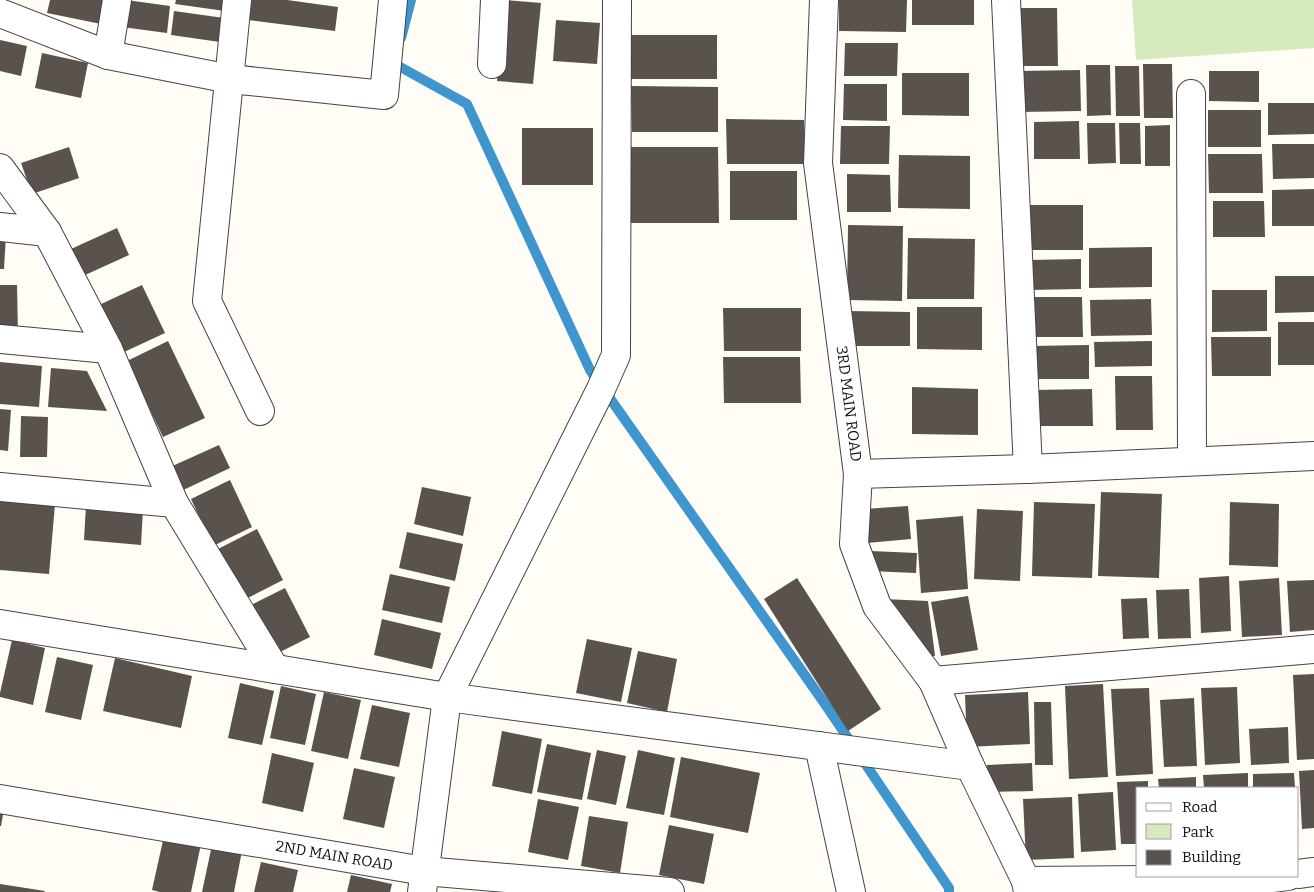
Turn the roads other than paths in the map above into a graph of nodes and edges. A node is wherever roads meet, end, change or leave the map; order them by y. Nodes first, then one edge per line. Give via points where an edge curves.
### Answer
1 (117, 0) edge
2 (237, 0) edge
3 (393, 0) edge
4 (496, 0) edge
5 (617, 0) edge
6 (824, 0) edge
7 (1006, 0) edge
8 (0, 13) edge
9 (108, 54) junction
10 (492, 64) dead end
11 (230, 79) junction
12 (1191, 94) dead end
13 (0, 168) edge
14 (0, 227) edge
15 (47, 232) junction
16 (0, 339) edge
17 (108, 349) junction
18 (260, 412) dead end
19 (1314, 456) edge
20 (1192, 461) junction
21 (1028, 469) junction
22 (858, 474) junction
23 (0, 487) edge
24 (174, 503) junction
25 (0, 624) edge
26 (1314, 649) edge
27 (276, 669) junction
28 (933, 681) junction
29 (447, 697) junction
30 (828, 747) junction
31 (970, 766) junction
32 (0, 799) edge
33 (1314, 872) edge
34 (1299, 874) edge
35 (423, 882) edge
36 (1273, 882) edge
37 (1027, 886) edge
38 (670, 892) edge
39 (851, 892) edge

1 - 9 street
2 - 11 street
3 - 11 street via 384,95
4 - 10 street
5 - 29 street via 616,355
6 - 22 street, 3RD MAIN ROAD via 818,164
7 - 21 street
8 - 9 street
9 - 11 street
11 - 18 street via 207,301
12 - 20 street
13 - 15 street
14 - 15 street
15 - 17 street
16 - 17 street
17 - 24 street
19 - 20 street, 3RD MAIN ROAD
20 - 21 street, 3RD MAIN ROAD
21 - 22 street, 3RD MAIN ROAD
22 - 28 street via 854,544 870,589 877,606
23 - 24 street
24 - 27 street
25 - 27 street
26 - 28 street
27 - 29 street
28 - 31 street
29 - 30 street
29 - 35 street
30 - 31 street
30 - 39 street
31 - 37 street
32 - 35 street, 2ND MAIN ROAD
33 - 34 street
35 - 38 street, 2ND MAIN ROAD
36 - 37 street

